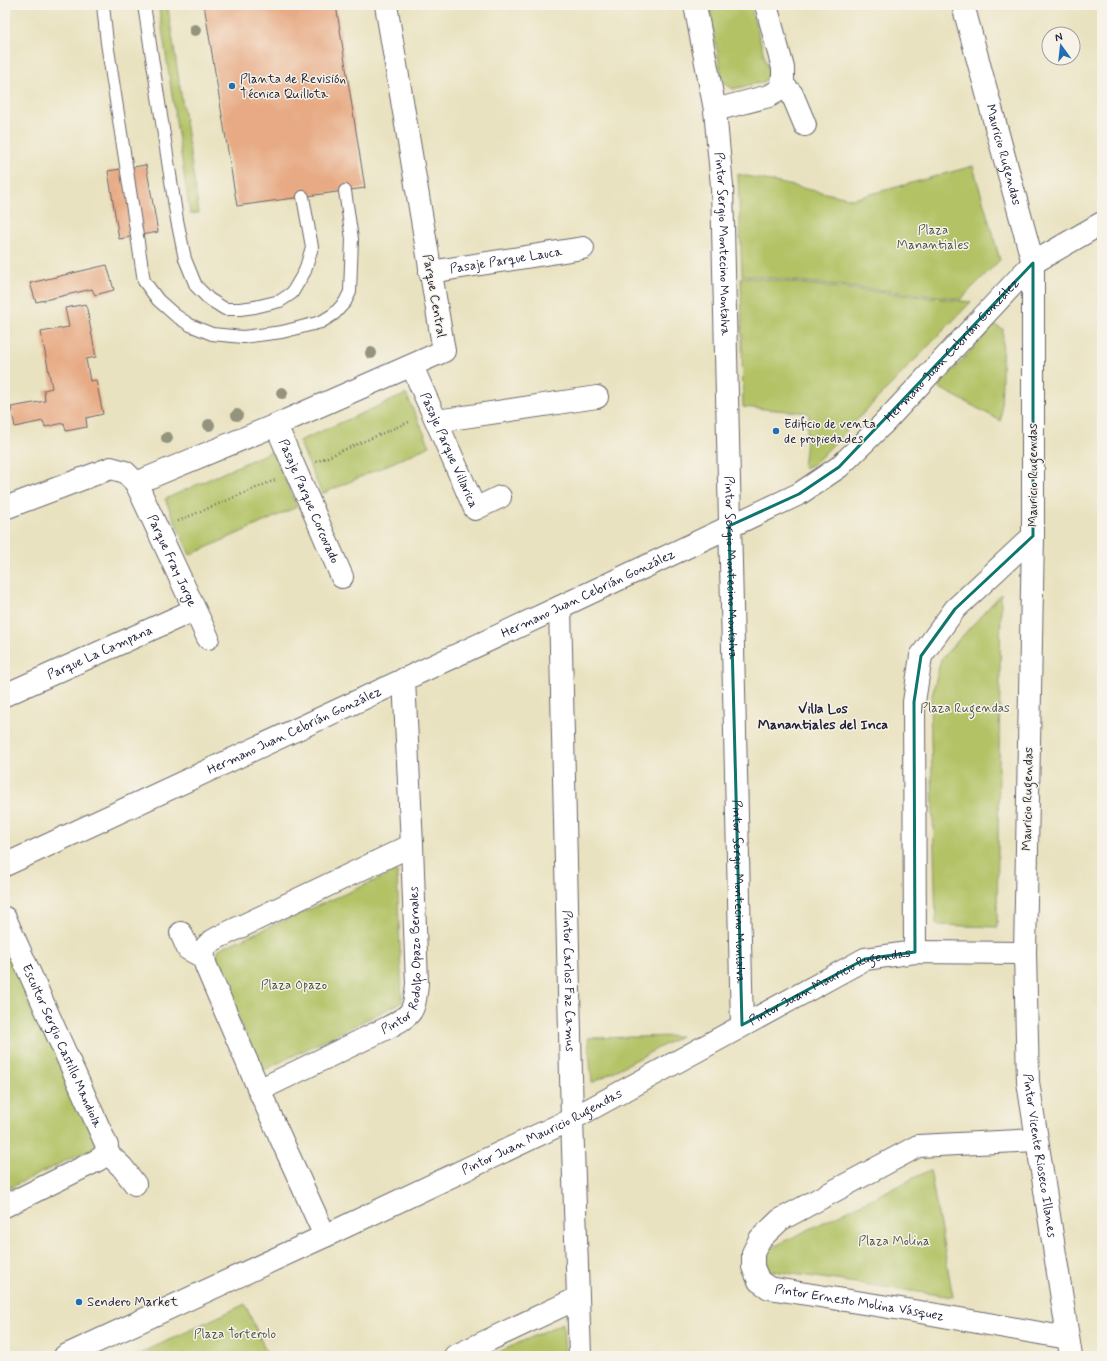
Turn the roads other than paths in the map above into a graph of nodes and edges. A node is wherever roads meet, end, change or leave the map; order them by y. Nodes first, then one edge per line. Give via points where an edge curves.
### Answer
1 (103, 5) edge
2 (144, 5) edge
3 (386, 5) edge
4 (695, 5) edge
5 (766, 5) edge
6 (964, 5) edge
7 (783, 85) junction
8 (715, 110) junction
9 (806, 125) dead end
10 (345, 191) dead end
11 (303, 197) dead end
12 (1102, 223) edge
13 (583, 248) dead end
14 (1032, 263) junction
15 (430, 272) junction
16 (412, 366) junction
17 (597, 397) dead end
18 (435, 416) junction
19 (276, 425) junction
20 (136, 482) junction
21 (500, 497) dead end
22 (5, 508) edge
23 (729, 526) junction
24 (1033, 536) junction
25 (342, 577) dead end
26 (560, 607) junction
27 (194, 610) junction
28 (208, 638) dead end
29 (404, 679) junction
30 (5, 695) edge
31 (412, 845) junction
32 (5, 865) edge
33 (5, 918) edge
34 (181, 933) dead end
35 (915, 952) junction
36 (1025, 953) junction
37 (203, 957) junction
38 (742, 1026) junction
39 (259, 1090) junction
40 (572, 1119) junction
41 (1036, 1140) junction
42 (106, 1152) junction
43 (135, 1184) dead end
44 (5, 1206) edge
45 (325, 1236) junction
46 (578, 1298) junction
47 (1069, 1347) edge
48 (65, 1356) edge
49 (455, 1356) edge
50 (580, 1356) edge

1 - 10 lane via 144,281 158,300 175,315 190,326 212,334 243,336 282,332 321,322 334,314 350,292 352,239
2 - 11 lane via 180,236 185,259 196,286 225,309 255,307 280,301 292,293 305,271 312,247
3 - 15 street, Parque Central
4 - 8 street, Pintor Sergio Montecino Montalva
5 - 7 street via 783,68
6 - 14 street, Mauricio Rugendas
7 - 8 street via 769,96
7 - 9 street via 792,94
8 - 23 street, Pintor Sergio Montecino Montalva via 722,186
12 - 14 street, Hermano Juan Cebrián González
13 - 15 street, Pasaje Parque Lauca
14 - 23 street, Hermano Juan Cebrián González via 883,424 839,467 799,494
14 - 24 street, Mauricio Rugendas
15 - 16 street, Parque Central via 444,351
16 - 18 street, Pasaje Parque Villarica
16 - 19 street, Parque Central
17 - 18 street
18 - 21 street, Pasaje Parque Villarica via 475,509
19 - 20 street, Parque Central
19 - 25 street, Pasaje Parque Corcovado
20 - 22 street via 125,472 111,468
20 - 27 street, Parque Fray Jorge
23 - 26 street, Hermano Juan Cebrián González
23 - 38 street, Pintor Sergio Montecino Montalva
24 - 35 street via 955,609 921,656 914,702
24 - 36 street, Mauricio Rugendas
26 - 29 street, Hermano Juan Cebrián González
26 - 40 street, Pintor Carlos Faz Camus
27 - 28 street, Parque Fray Jorge
27 - 30 street, Parque La Campana
29 - 31 street, Pintor Rodolfo Opazo Bernales
29 - 32 street, Hermano Juan Cebrián González
31 - 37 street via 209,942 204,949
31 - 39 street, Pintor Rodolfo Opazo Bernales via 417,984 413,1011 387,1028
33 - 42 street, Escultor Sergio Castillo Mandiola via 104,1137
34 - 37 street via 188,949
35 - 36 street, Pintor Juan Mauricio Rugendas
35 - 38 street, Pintor Juan Mauricio Rugendas via 865,959
36 - 41 street, Pintor Vicente Rioseco Illanes via 1028,1082
37 - 39 street
38 - 40 street, Pintor Juan Mauricio Rugendas
39 - 45 street
40 - 45 street, Pintor Juan Mauricio Rugendas
40 - 46 street, Pintor Carlos Faz Camus
41 - 47 street, Pintor Vicente Rioseco Illanes
41 - 47 street, Pintor Ernesto Molina Vásquez via 918,1146 780,1220 760,1240 753,1253 753,1267 759,1281 768,1288 926,1313
42 - 43 street
42 - 44 street via 102,1158
45 - 48 street, Pintor Juan Mauricio Rugendas
46 - 49 street
46 - 50 street, Pintor Carlos Faz Camus

